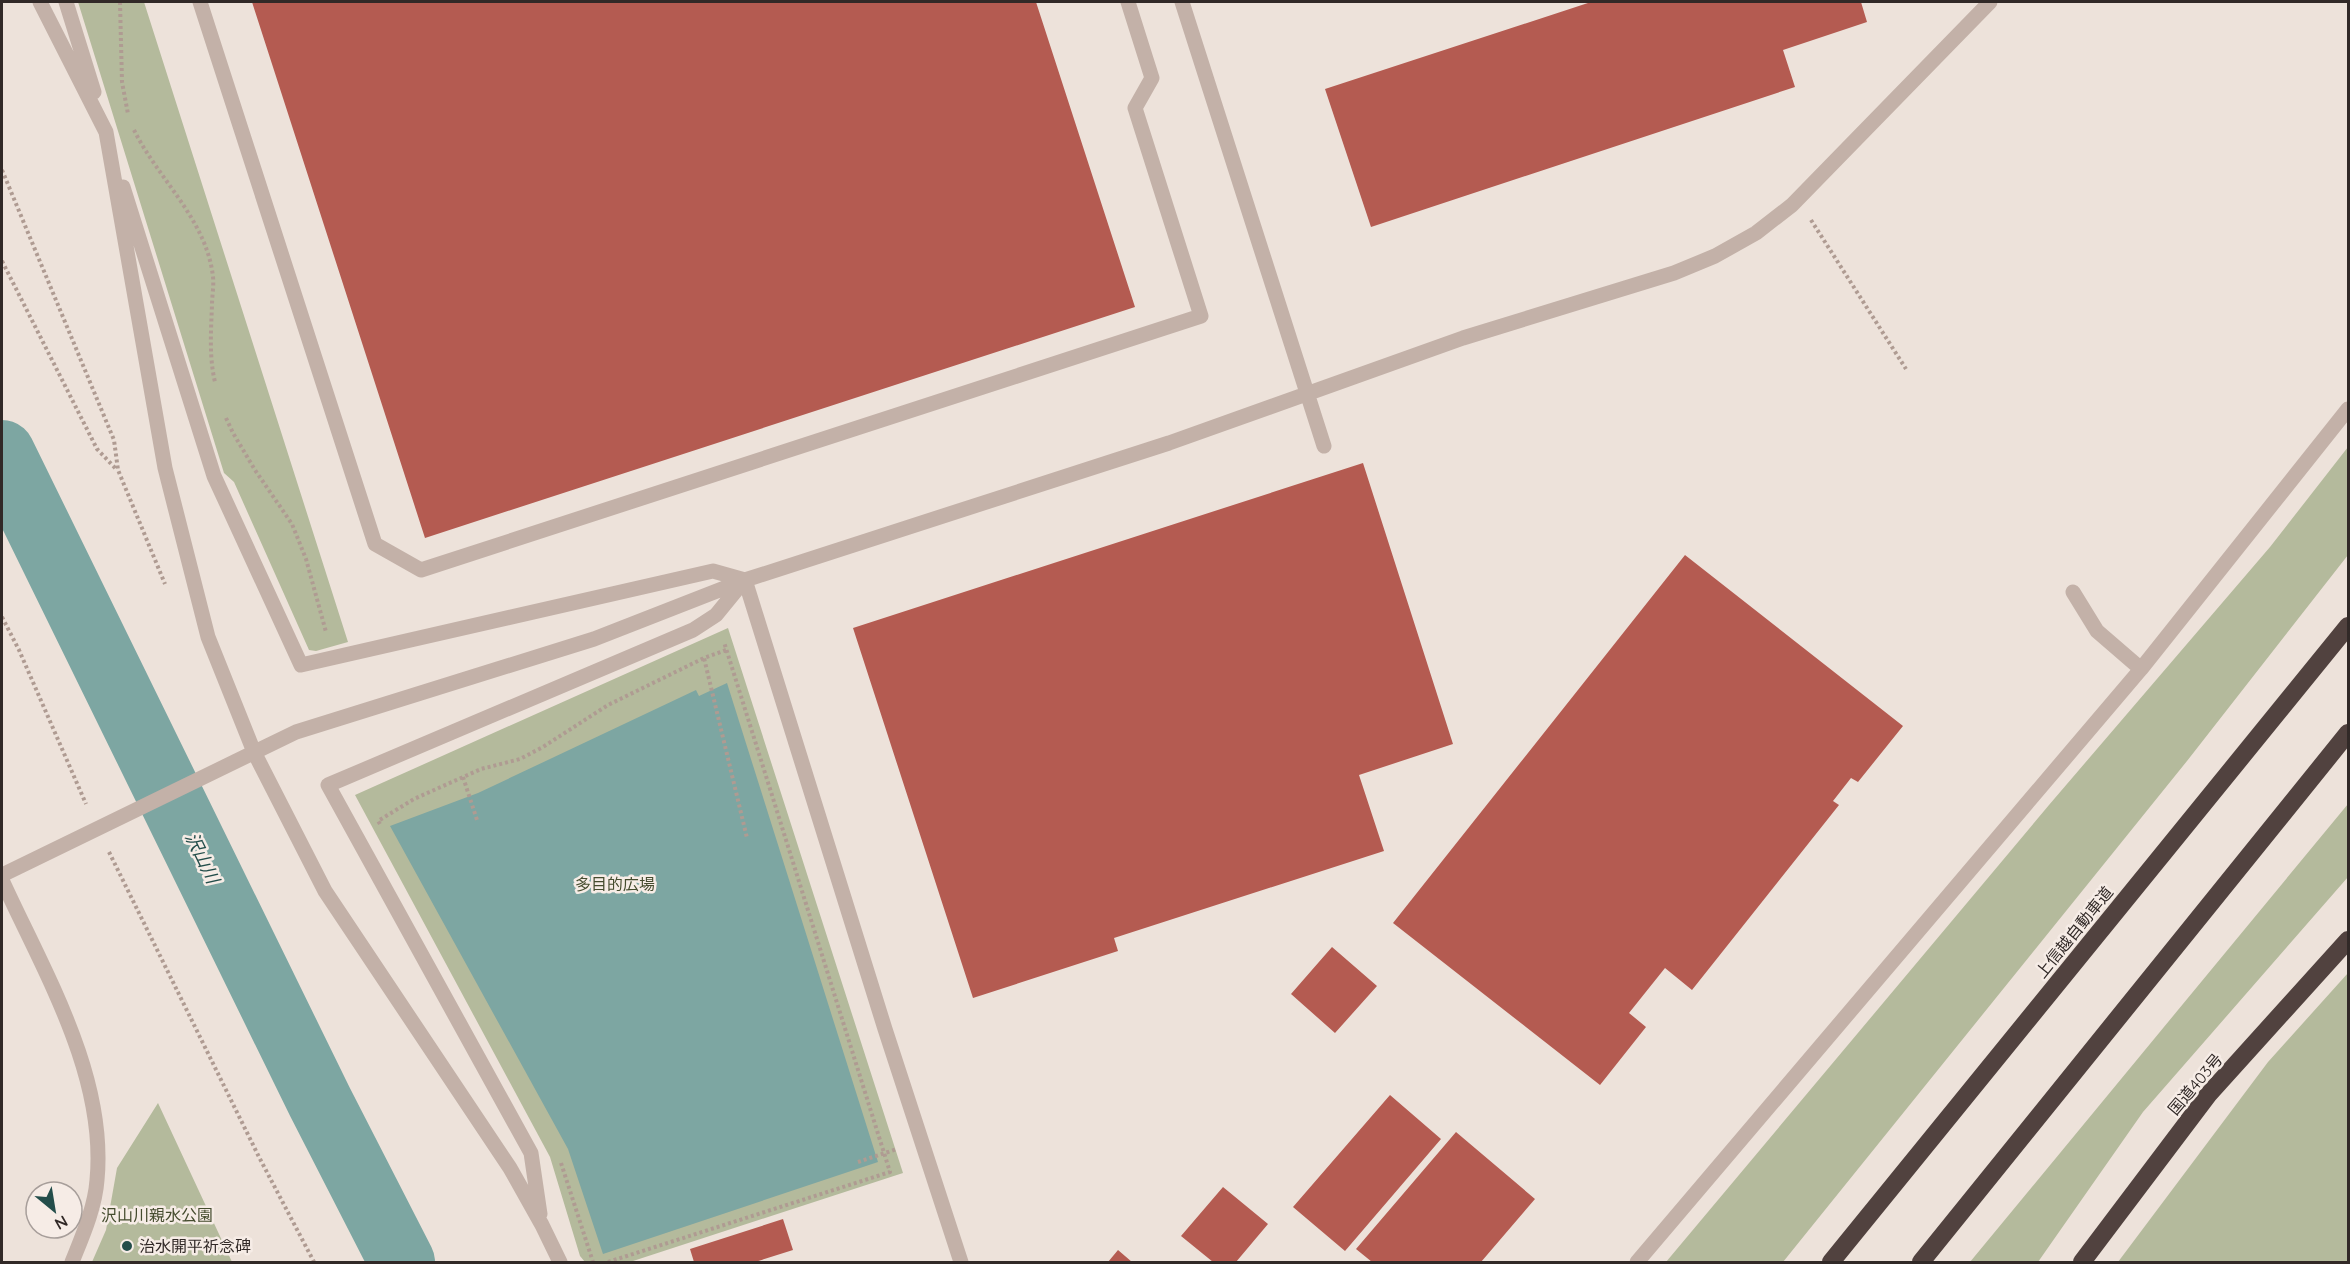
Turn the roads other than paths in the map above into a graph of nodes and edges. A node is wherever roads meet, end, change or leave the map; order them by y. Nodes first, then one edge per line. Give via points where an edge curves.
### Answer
1 (40, 2) edge
2 (66, 2) edge
3 (200, 2) edge
4 (1128, 2) edge
5 (1182, 2) edge
6 (1990, 2) edge
7 (106, 132) junction
8 (1308, 394) junction
9 (2349, 409) edge
10 (1324, 446) dead end
11 (745, 580) junction
12 (2073, 592) dead end
13 (2349, 626) edge
14 (2140, 669) junction
15 (2349, 733) edge
16 (254, 752) junction
17 (2, 875) edge
18 (2, 880) edge
19 (2349, 940) edge
20 (542, 1225) junction
21 (72, 1263) edge
22 (560, 1263) edge
23 (961, 1263) edge
24 (1636, 1263) edge
25 (1831, 1263) edge
26 (1921, 1263) edge
27 (2082, 1263) edge

1 - 7 street
2 - 7 street
3 - 4 street via 375,544 421,570 1201,316 1135,108 1152,78
5 - 8 street
6 - 8 street via 1798,200 1756,233 1674,273 1463,338
7 - 11 street via 214,476 301,665 713,571
7 - 16 street via 165,468 208,637
8 - 10 street
8 - 11 street
9 - 14 street
11 - 16 street via 594,639 296,732
11 - 20 street via 716,615 693,630 328,785 531,1153
11 - 23 street
12 - 14 street via 2097,631
13 - 25 highway, 上信越自動車道
14 - 24 street
15 - 26 highway
16 - 17 street
16 - 20 street via 325,891 510,1168
18 - 21 street via 77,1044 90,1090 97,1132 98,1181
19 - 27 highway, 国道403号 via 2208,1095
20 - 22 street

